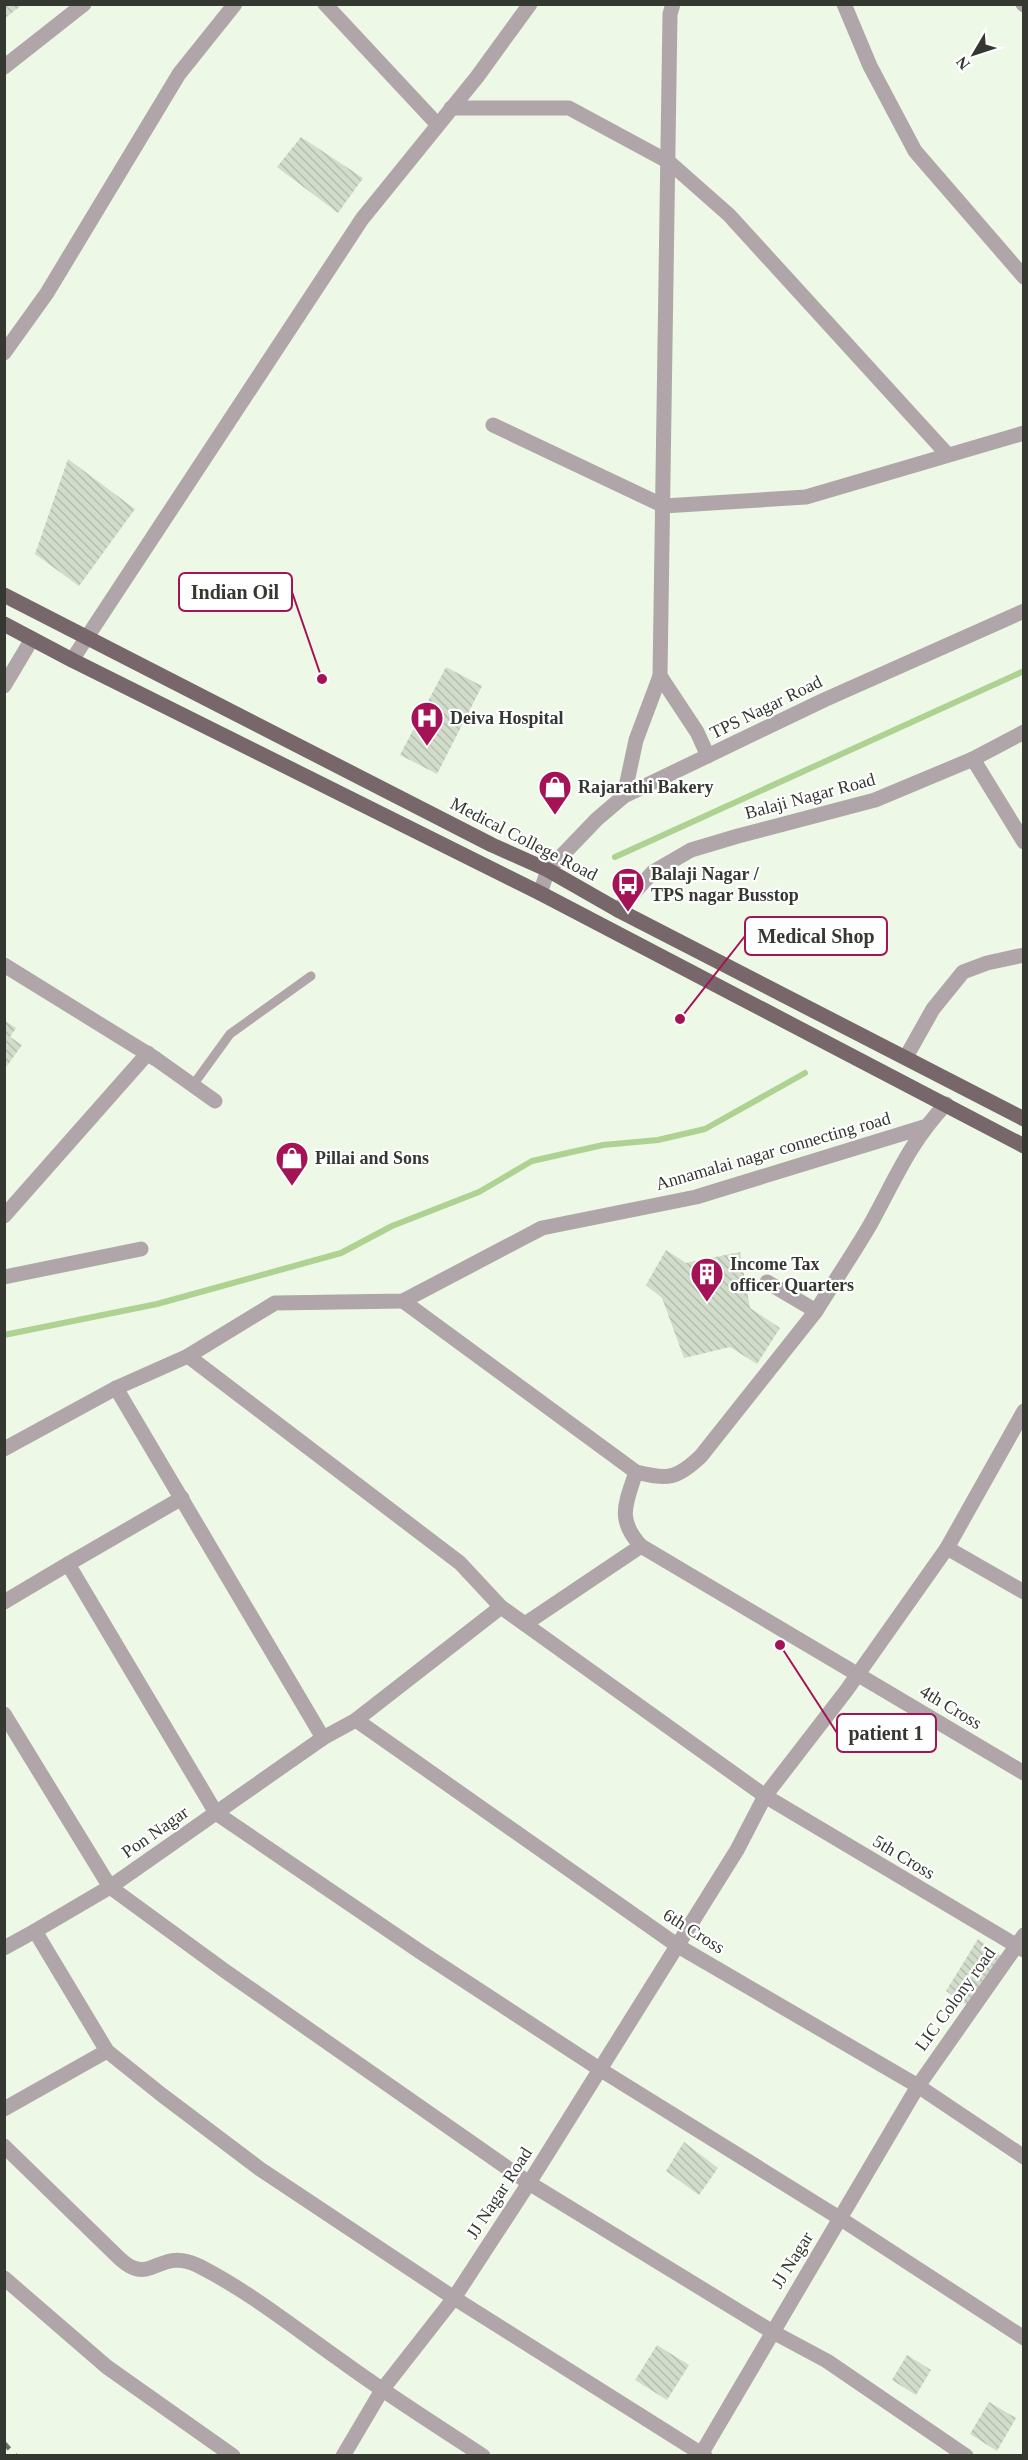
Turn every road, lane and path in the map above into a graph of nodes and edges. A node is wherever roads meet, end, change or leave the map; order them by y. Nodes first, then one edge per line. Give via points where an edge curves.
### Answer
1 (84, 4) edge
2 (235, 4) edge
3 (325, 4) edge
4 (530, 4) edge
5 (674, 4) edge
6 (844, 4) edge
7 (4, 67) edge
8 (451, 108) junction
9 (437, 124) junction
10 (669, 162) junction
11 (1023, 278) edge
12 (4, 353) edge
13 (493, 425) dead end
14 (1023, 433) edge
15 (947, 454) junction
16 (664, 506) junction
17 (4, 595) edge
18 (1023, 611) edge
19 (4, 624) edge
20 (85, 638) junction
21 (32, 639) junction
22 (72, 660) junction
23 (660, 676) junction
24 (4, 686) edge
25 (1023, 732) edge
26 (708, 756) junction
27 (973, 759) junction
28 (624, 796) junction
29 (1023, 842) edge
30 (548, 870) junction
31 (540, 893) junction
32 (612, 907) junction
33 (1023, 955) edge
34 (4, 965) edge
35 (311, 976) dead end
36 (148, 1053) junction
37 (906, 1057) junction
38 (193, 1085) junction
39 (215, 1101) dead end
40 (946, 1104) junction
41 (1023, 1119) edge
42 (924, 1127) junction
43 (1023, 1146) edge
44 (4, 1216) edge
45 (141, 1249) dead end
46 (4, 1277) edge
47 (767, 1282) dead end
48 (403, 1301) junction
49 (816, 1311) junction
50 (188, 1356) junction
51 (116, 1388) junction
52 (1023, 1411) edge
53 (4, 1449) edge
54 (636, 1472) junction
55 (182, 1498) junction
56 (641, 1546) junction
57 (947, 1548) junction
58 (68, 1564) junction
59 (1023, 1592) edge
60 (4, 1602) edge
61 (501, 1606) junction
62 (525, 1624) junction
63 (858, 1674) junction
64 (4, 1714) edge
65 (356, 1720) junction
66 (323, 1738) junction
67 (1023, 1773) edge
68 (765, 1796) junction
69 (216, 1813) junction
70 (110, 1887) junction
71 (35, 1931) junction
72 (1021, 1944) edge
73 (678, 1947) junction
74 (4, 1948) edge
75 (107, 2051) junction
76 (601, 2070) junction
77 (918, 2086) junction
78 (4, 2109) edge
79 (4, 2146) edge
80 (1023, 2157) edge
81 (529, 2183) junction
82 (841, 2219) junction
83 (4, 2278) edge
84 (454, 2298) junction
85 (771, 2331) junction
86 (1023, 2338) edge
87 (382, 2390) junction
88 (702, 2455) edge
89 (233, 2456) edge
90 (343, 2456) edge
91 (483, 2456) edge
92 (966, 2456) edge

1 - 7 street
2 - 12 street via 178,74 47,293
3 - 9 street
4 - 8 street
5 - 10 street via 670,14
6 - 11 street via 870,66 915,151
8 - 9 street
8 - 10 street via 569,108
9 - 20 street via 362,219
10 - 15 street via 729,216
10 - 16 street
13 - 16 street
14 - 15 street
15 - 16 street via 806,496
16 - 23 street
17 - 20 main road, Medical College Road
18 - 26 street, TPS Nagar Road
19 - 21 main road
20 - 22 street
20 - 30 main road, Medical College Road
21 - 22 main road
21 - 24 street
22 - 31 main road
23 - 26 street
23 - 28 street via 636,740
25 - 27 street, Balaji Nagar Road
26 - 28 street, TPS Nagar Road
27 - 29 street
27 - 32 street, Balaji Nagar Road via 875,800 691,850 653,872
28 - 30 street, TPS Nagar Road
30 - 31 street
30 - 32 main road, Medical College Road
31 - 40 main road
32 - 37 main road, Medical College Road
33 - 37 street via 963,972 933,1009
34 - 36 street
35 - 38 lane via 230,1034
36 - 38 street
36 - 44 street
37 - 41 main road, Medical College Road
38 - 39 street
40 - 42 street
40 - 43 main road
42 - 48 street, Annamalai nagar connecting road via 696,1197 542,1228
42 - 49 street via 870,1225
45 - 46 street
47 - 49 street
48 - 50 street, Annamalai nagar connecting road via 275,1303
48 - 54 street
49 - 54 street via 685,1472 660,1478
50 - 51 street, Annamalai nagar connecting road
50 - 61 street, 5th Cross via 460,1563
51 - 53 street, Annamalai nagar connecting road
51 - 55 street
52 - 57 street, JJ Nagar Road
54 - 56 street via 624,1510 630,1534
55 - 58 street
55 - 66 street
56 - 62 street
56 - 63 street, 4th Cross
57 - 59 street
57 - 63 street, JJ Nagar Road
58 - 60 street
58 - 69 street
61 - 62 street, 5th Cross
61 - 65 street, Pon Nagar
62 - 68 street, 5th Cross
63 - 67 street, 4th Cross
63 - 68 street, JJ Nagar Road
64 - 70 street
65 - 66 street, Pon Nagar
65 - 73 street, 6th Cross
66 - 69 street, Pon Nagar
68 - 72 street, 5th Cross
68 - 73 street, JJ Nagar Road
69 - 70 street, Pon Nagar
69 - 76 street
70 - 71 street, Pon Nagar
70 - 81 street
71 - 74 street, Pon Nagar
71 - 75 street
72 - 77 street, LIC Colony road
73 - 76 street, JJ Nagar Road
73 - 77 street, 6th Cross
75 - 78 street
75 - 84 street via 260,2169
76 - 81 street, JJ Nagar Road
76 - 82 street
77 - 80 street, 6th Cross
77 - 82 street, JJ Nagar
79 - 87 street via 128,2265 144,2270 179,2258 200,2266 254,2299
81 - 84 street, JJ Nagar Road
81 - 85 street
82 - 85 street, JJ Nagar
82 - 86 street
83 - 89 street via 107,2367
84 - 87 street, JJ Nagar Road
84 - 88 street
85 - 88 street, JJ Nagar
85 - 92 street via 827,2361
87 - 90 street, JJ Nagar Road
87 - 91 street

